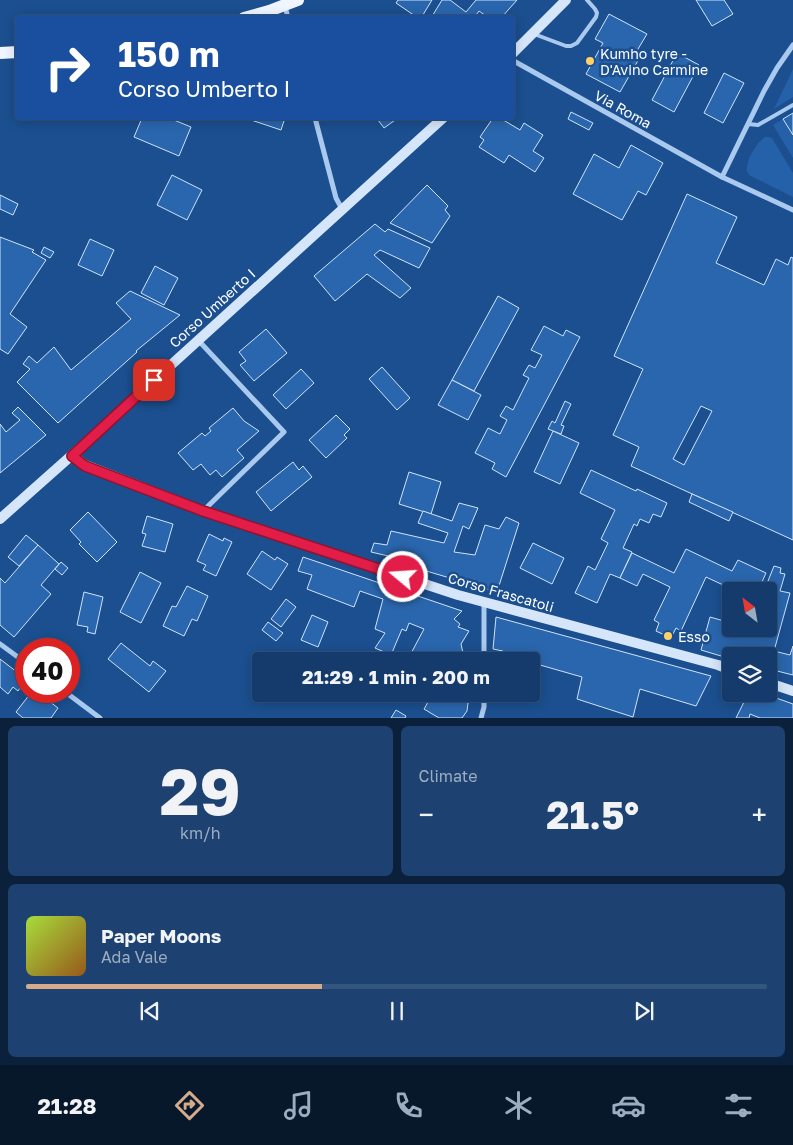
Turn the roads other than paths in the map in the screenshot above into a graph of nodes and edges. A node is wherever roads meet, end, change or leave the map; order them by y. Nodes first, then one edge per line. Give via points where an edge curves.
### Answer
1 (298, 0) edge
2 (566, 0) edge
3 (587, 0) edge
4 (284, 2) edge
5 (254, 15) edge
6 (287, 15) edge
7 (534, 34) junction
8 (793, 45) edge
9 (515, 51) edge
10 (15, 52) edge
11 (0, 53) edge
12 (515, 62) edge
13 (793, 105) edge
14 (315, 120) edge
15 (441, 120) edge
16 (748, 124) junction
17 (722, 177) junction
18 (342, 209) junction
19 (793, 210) edge
20 (198, 340) junction
21 (72, 456) junction
22 (203, 511) junction
23 (0, 519) edge
24 (484, 602) junction
25 (0, 644) edge
26 (484, 652) edge
27 (15, 655) edge
28 (722, 667) edge
29 (777, 686) edge
30 (793, 691) edge
31 (484, 702) edge
32 (80, 703) edge
33 (100, 718) edge
34 (481, 718) edge

1 - 4 main road
2 - 7 street
3 - 7 lane via 597,12 596,16 574,45 566,46
4 - 5 main road
4 - 6 street
7 - 9 street
8 - 16 street via 777,68
10 - 11 main road
12 - 17 street, Via Roma
13 - 16 lane via 758,125
14 - 18 street
15 - 18 street, Corso Umberto I
16 - 17 street
17 - 19 street, Via Roma
18 - 20 street, Corso Umberto I
20 - 21 street, Corso Umberto I
20 - 22 street via 284,432
21 - 22 street, Corso Frascatoli via 85,466
21 - 23 street, Corso Umberto I
22 - 24 street, Corso Frascatoli
24 - 26 street
24 - 28 street, Corso Frascatoli
25 - 27 street
29 - 30 street
31 - 34 street
32 - 33 street

